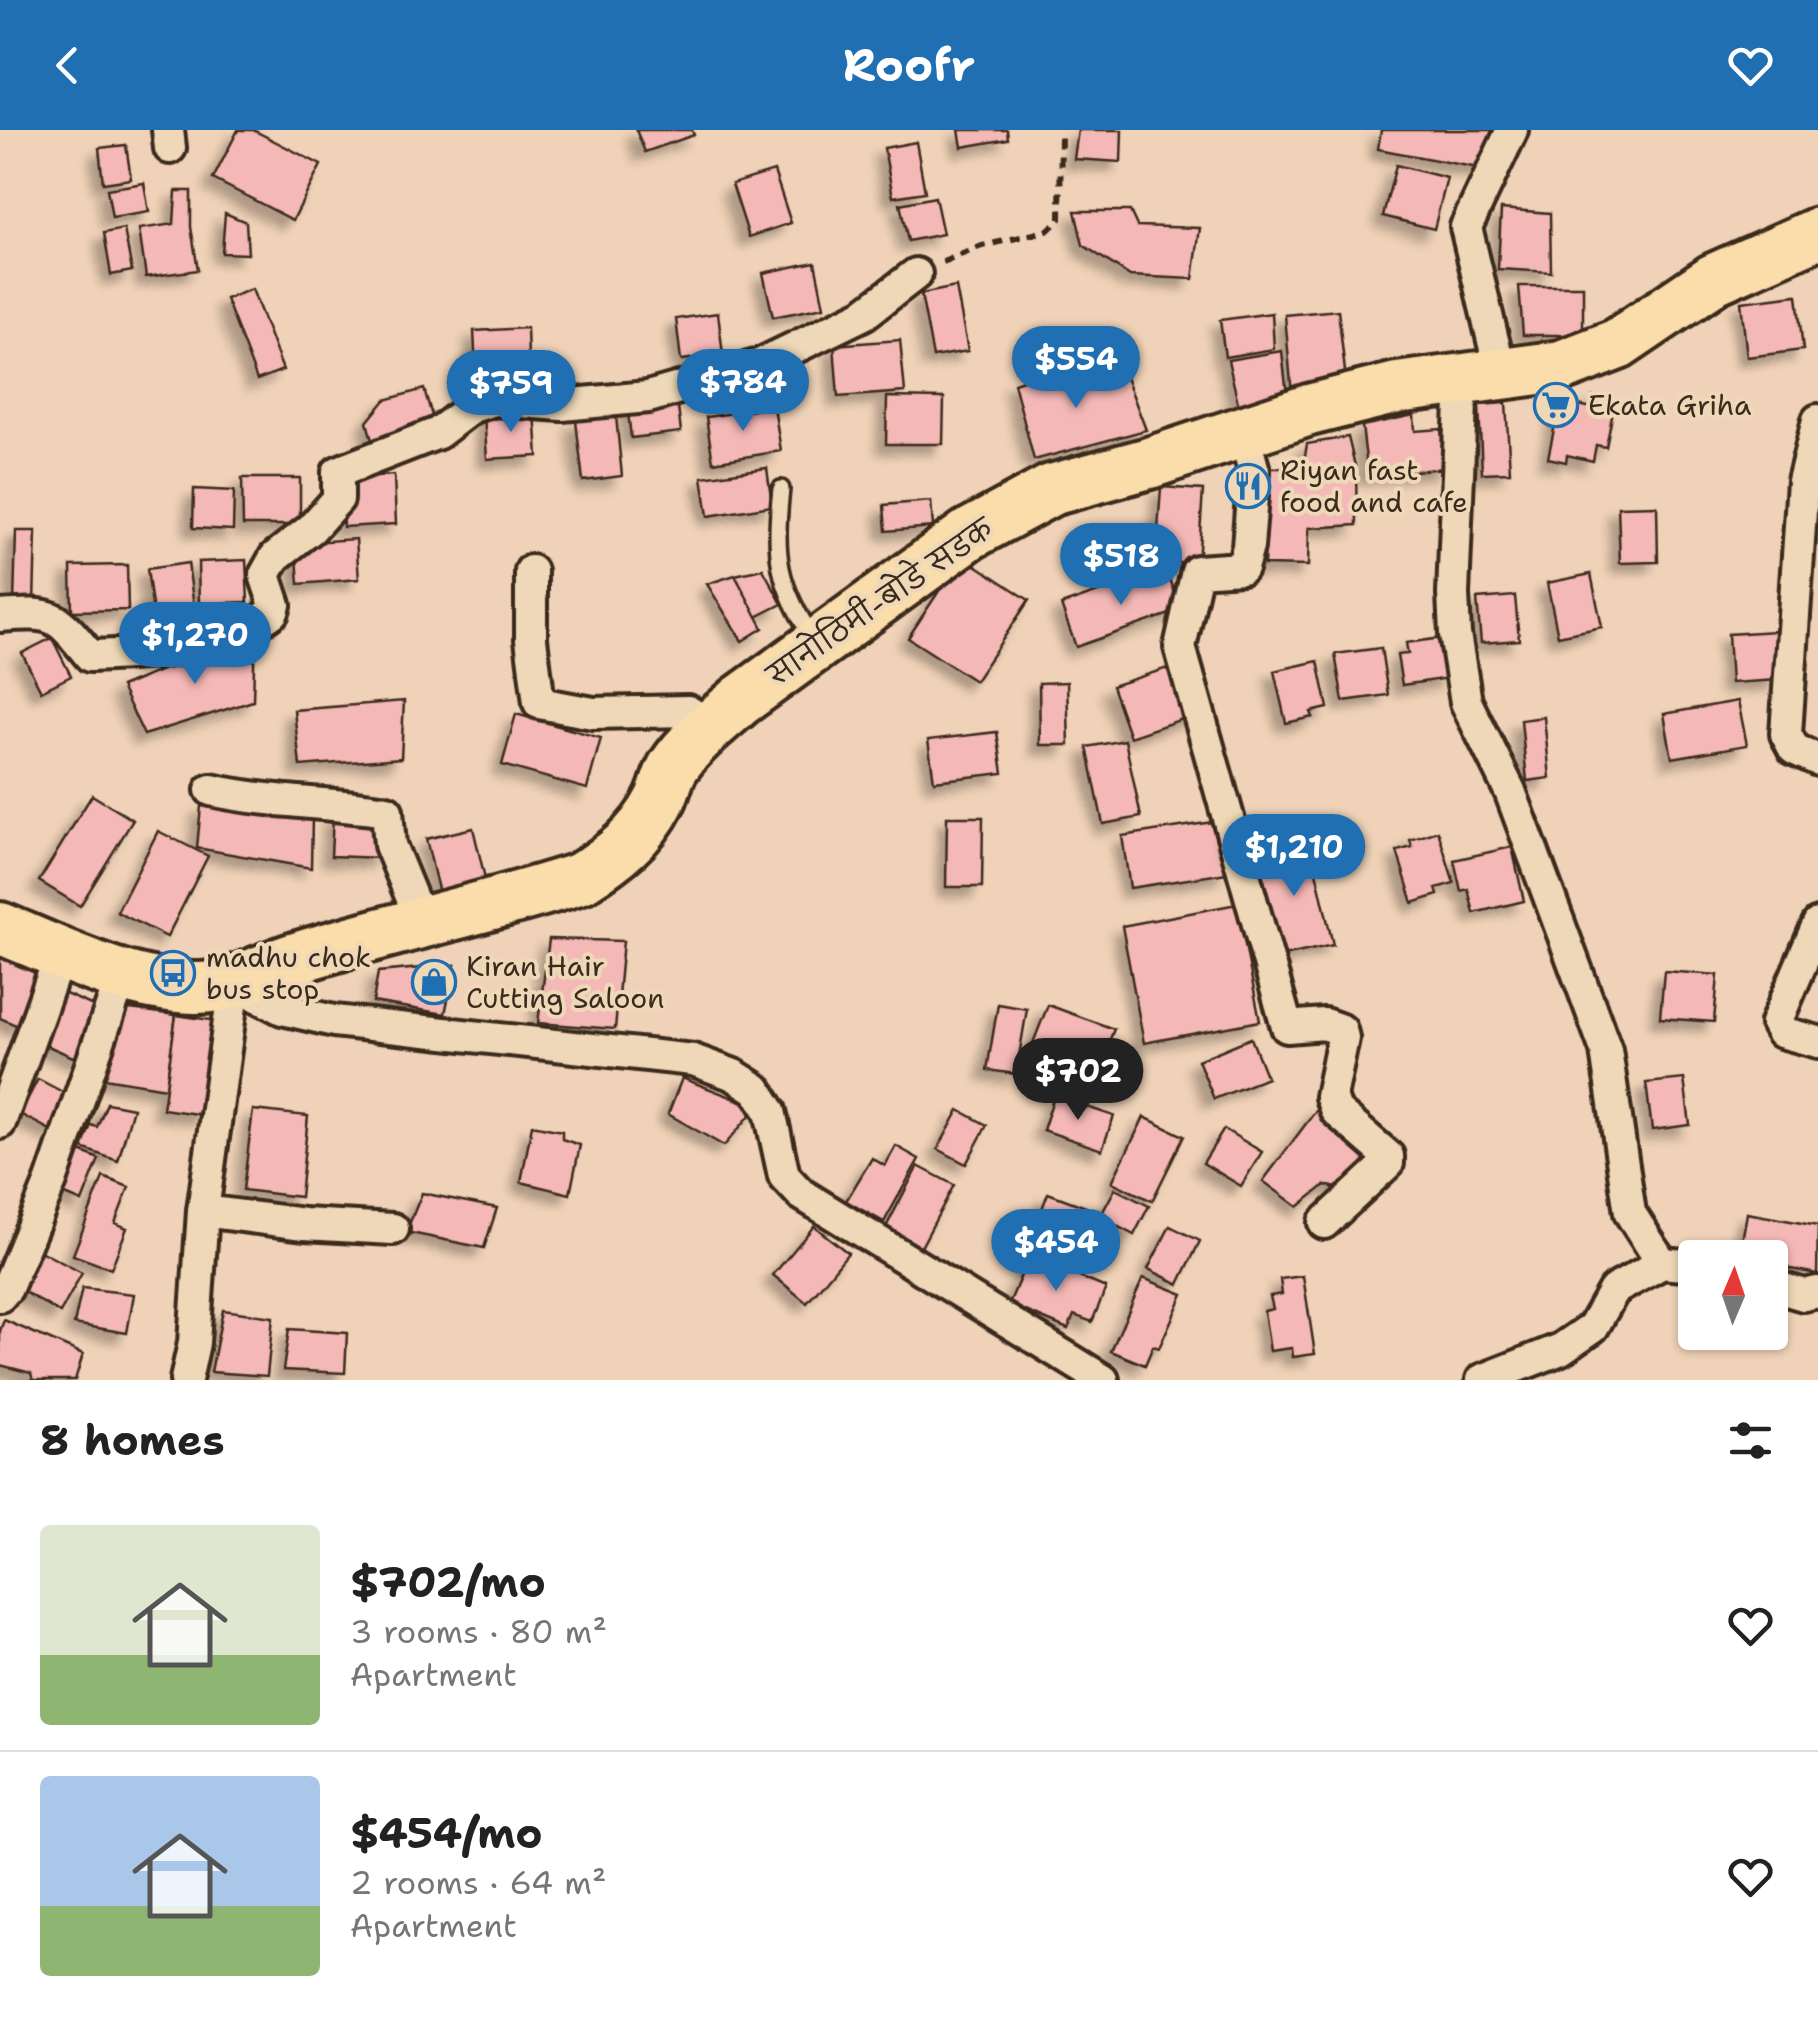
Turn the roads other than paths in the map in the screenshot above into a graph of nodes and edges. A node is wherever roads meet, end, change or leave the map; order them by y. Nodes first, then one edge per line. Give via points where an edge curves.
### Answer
1 (1512, 130) edge
2 (1818, 234) edge
3 (916, 274) road end
4 (1481, 377) junction
5 (1242, 431) junction
6 (1817, 432) edge
7 (781, 490) dead end
8 (531, 571) dead end
9 (1807, 584) edge
10 (0, 616) edge
11 (818, 646) junction
12 (710, 726) junction
13 (1818, 760) edge
14 (211, 790) dead end
15 (422, 923) junction
16 (1818, 924) edge
17 (0, 928) edge
18 (61, 952) junction
19 (122, 975) junction
20 (234, 984) junction
21 (1818, 1042) edge
22 (0, 1124) edge
23 (203, 1210) junction
24 (1324, 1223) dead end
25 (393, 1229) dead end
26 (1662, 1263) junction
27 (1678, 1264) edge
28 (1788, 1290) edge
29 (1818, 1292) edge
30 (0, 1296) edge
31 (1081, 1375) edge
32 (186, 1380) edge
33 (1482, 1380) edge

1 - 4 street via 1466,227
2 - 4 main road, सानोठिमी-बोडे सडक via 1714,278 1618,344 1561,366
3 - 10 street via 864,314 759,365 648,397 472,406 438,433 338,472 338,499 275,557 266,575 273,612 232,634 164,654 90,656 42,613
4 - 5 main road, सानोठिमी-बोडे सडक via 1396,388
4 - 26 street via 1453,594 1466,702 1510,791 1600,1034 1630,1213
5 - 11 main road, सानोठिमी-बोडे सडक via 1051,490 968,535
5 - 24 street via 1254,471 1242,568 1196,572 1180,647 1288,1027 1324,1024 1341,1030 1331,1097 1336,1110 1388,1156
6 - 9 street via 1803,481
7 - 11 lane via 780,574
8 - 12 street via 539,703 594,713 688,711
9 - 13 street via 1786,734 1794,749
11 - 12 main road, सानोठिमी-बोडे सडक
12 - 15 main road, सानोठिमी-बोडे सडक via 674,767 638,834 614,857 582,878
14 - 15 street via 387,811 390,845
15 - 20 main road, सानोठिमी-बोडे सडक via 292,959
16 - 21 street via 1776,1023 1781,1032
17 - 18 main road, सानोठिमी-बोडे सडक
18 - 19 main road, सानोठिमी-बोडे सडक
18 - 22 street
19 - 20 main road, सानोठिमी-बोडे सडक via 197,988
19 - 30 street via 51,1181
20 - 23 street
20 - 31 street via 282,1008 334,1021 693,1060 734,1075 756,1088 770,1111 784,1176 801,1194
23 - 25 street
23 - 32 street
26 - 27 street
26 - 33 street via 1614,1290 1593,1326 1561,1348
28 - 29 street

